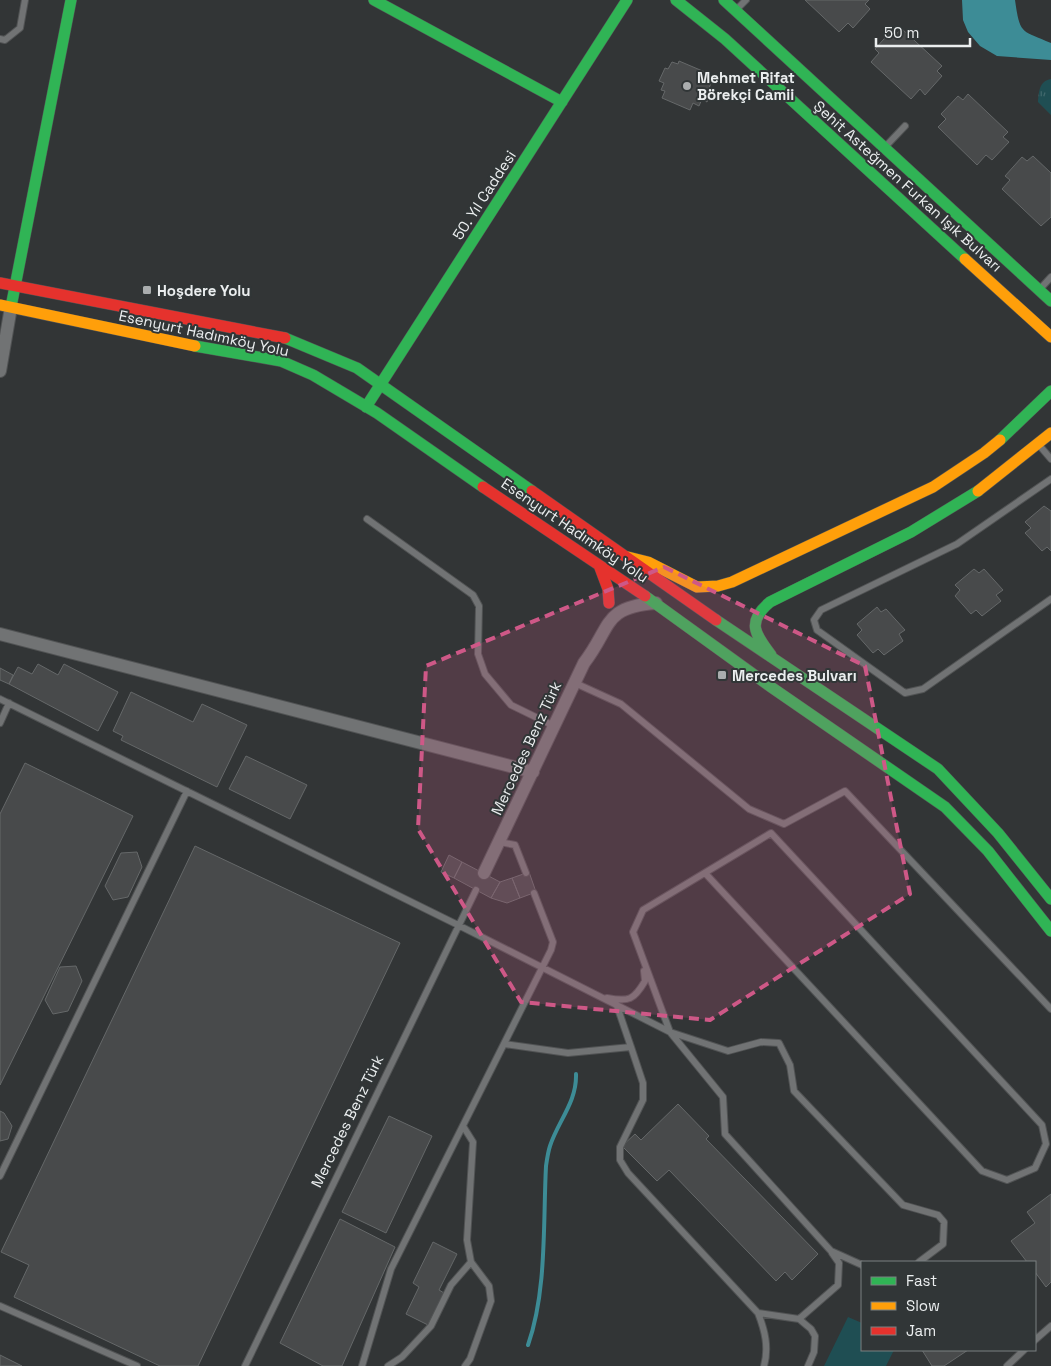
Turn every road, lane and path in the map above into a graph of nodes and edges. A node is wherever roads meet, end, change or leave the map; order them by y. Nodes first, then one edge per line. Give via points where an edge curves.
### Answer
1 (25, 0) edge
2 (71, 0) edge
3 (374, 0) edge
4 (627, 0) edge
5 (676, 0) edge
6 (724, 0) edge
7 (746, 0) edge
8 (736, 11) junction
9 (0, 39) edge
10 (562, 102) junction
11 (905, 126) dead end
12 (885, 147) junction
13 (1051, 277) edge
14 (0, 283) edge
15 (16, 286) junction
16 (1039, 290) junction
17 (1051, 301) edge
18 (6, 306) edge
19 (1051, 337) edge
20 (0, 371) edge
21 (380, 385) junction
22 (1051, 392) edge
23 (366, 407) junction
24 (1051, 433) edge
25 (1038, 444) junction
26 (1051, 459) edge
27 (1051, 479) edge
28 (367, 520) dead end
29 (623, 556) junction
30 (599, 566) junction
31 (633, 584) junction
32 (1051, 599) edge
33 (610, 603) junction
34 (656, 603) junction
35 (0, 634) edge
36 (584, 663) junction
37 (778, 663) junction
38 (574, 682) junction
39 (0, 699) edge
40 (9, 703) junction
41 (0, 723) edge
42 (554, 726) junction
43 (533, 772) junction
44 (187, 791) junction
45 (500, 842) junction
46 (484, 873) dead end
47 (526, 873) dead end
48 (705, 874) junction
49 (476, 890) dead end
50 (534, 893) dead end
51 (1051, 899) edge
52 (460, 926) junction
53 (1051, 931) edge
54 (641, 954) junction
55 (542, 968) junction
56 (599, 996) junction
57 (617, 1006) junction
58 (1051, 1009) edge
59 (670, 1032) junction
60 (504, 1044) junction
61 (630, 1047) junction
62 (463, 1126) junction
63 (0, 1176) edge
64 (830, 1251) junction
65 (920, 1261) edge
66 (471, 1262) junction
67 (861, 1265) edge
68 (0, 1306) edge
69 (758, 1313) junction
70 (799, 1319) junction
71 (1051, 1326) edge
72 (1036, 1339) edge
73 (1023, 1351) edge
74 (137, 1366) edge
75 (245, 1366) edge
76 (362, 1366) edge
77 (388, 1366) edge
78 (464, 1366) edge
79 (764, 1366) edge
80 (808, 1366) edge
81 (1006, 1366) edge

1 - 9 lane via 20,28 5,40
2 - 15 main road
3 - 10 main road
4 - 10 main road, 50. Yıl Caddesi
5 - 19 main road, Şehit Asteğmen Furkan Işık Bulvarı via 725,39
6 - 8 main road, Şehit Asteğmen Furkan Işık Bulvarı
7 - 8 lane
8 - 12 main road, Şehit Asteğmen Furkan Işık Bulvarı
10 - 21 main road, 50. Yıl Caddesi
11 - 12 lane
12 - 16 main road, Şehit Asteğmen Furkan Işık Bulvarı
13 - 16 lane
14 - 15 main road, Esenyurt Hadımköy Yolu
15 - 18 main road
15 - 21 main road, Esenyurt Hadımköy Yolu via 289,339 357,368
16 - 17 main road, Şehit Asteğmen Furkan Işık Bulvarı
18 - 20 street
18 - 23 main road, Esenyurt Hadımköy Yolu via 176,343 281,361 313,375
21 - 23 main road, 50. Yıl Caddesi
21 - 29 main road, Esenyurt Hadımköy Yolu
22 - 29 main road via 984,453 933,487 732,582 712,588 693,587 651,563
23 - 30 main road, Esenyurt Hadımköy Yolu
24 - 25 main road
25 - 26 lane
25 - 37 main road via 981,489 911,532 781,595 765,606 754,619 754,632
27 - 32 lane via 956,544 821,610 814,620 817,630 905,693 923,689
28 - 42 lane via 473,595 479,606 478,654 485,674 511,705
29 - 37 main road, Esenyurt Hadımköy Yolu via 647,576
30 - 31 main road, Esenyurt Hadımköy Yolu
30 - 33 main road
31 - 33 street, Mercedes Benz Türk
31 - 34 main road, Esenyurt Hadımköy Yolu
33 - 36 street, Mercedes Benz Türk via 585,653
34 - 36 street, Mercedes Benz Türk via 625,608 611,618
34 - 53 main road, Esenyurt Hadımköy Yolu via 945,807 994,858
35 - 43 street
36 - 38 street, Mercedes Benz Türk
37 - 51 main road, Esenyurt Hadımköy Yolu via 938,769 998,833
38 - 42 street, Mercedes Benz Türk
38 - 58 lane via 621,704 749,809 784,824 845,791
39 - 40 lane
40 - 41 lane
40 - 44 lane
42 - 43 street, Mercedes Benz Türk
43 - 45 street, Mercedes Benz Türk
44 - 52 lane
44 - 63 lane
45 - 46 street, Mercedes Benz Türk
45 - 47 lane via 515,845
48 - 48 lane via 982,1171 1007,1180 1035,1168 1046,1144 1042,1126 771,833
48 - 54 lane via 643,910 633,932
49 - 52 lane, Mercedes Benz Türk
50 - 55 lane via 552,942
52 - 55 lane
52 - 75 lane, Mercedes Benz Türk
54 - 56 lane via 645,981 637,995 624,1001
54 - 59 lane
55 - 56 lane
55 - 60 lane
56 - 57 lane
57 - 59 lane
57 - 61 lane
59 - 64 lane via 723,1097 725,1134
59 - 65 lane via 728,1051 761,1042 780,1043 790,1065 794,1091 904,1205 938,1215 944,1222 943,1244
60 - 61 lane via 568,1053
60 - 62 lane
61 - 69 lane via 643,1083 643,1100 620,1147 620,1160 628,1173
62 - 66 lane via 473,1142 467,1240
62 - 76 lane via 392,1268
64 - 67 lane
64 - 70 lane via 839,1263 838,1285
66 - 77 lane via 450,1285 431,1326 402,1357
66 - 78 lane via 489,1286 491,1301
68 - 74 lane
69 - 70 lane
69 - 79 lane via 766,1332
70 - 80 lane via 815,1336 814,1352
71 - 72 lane
73 - 81 lane

